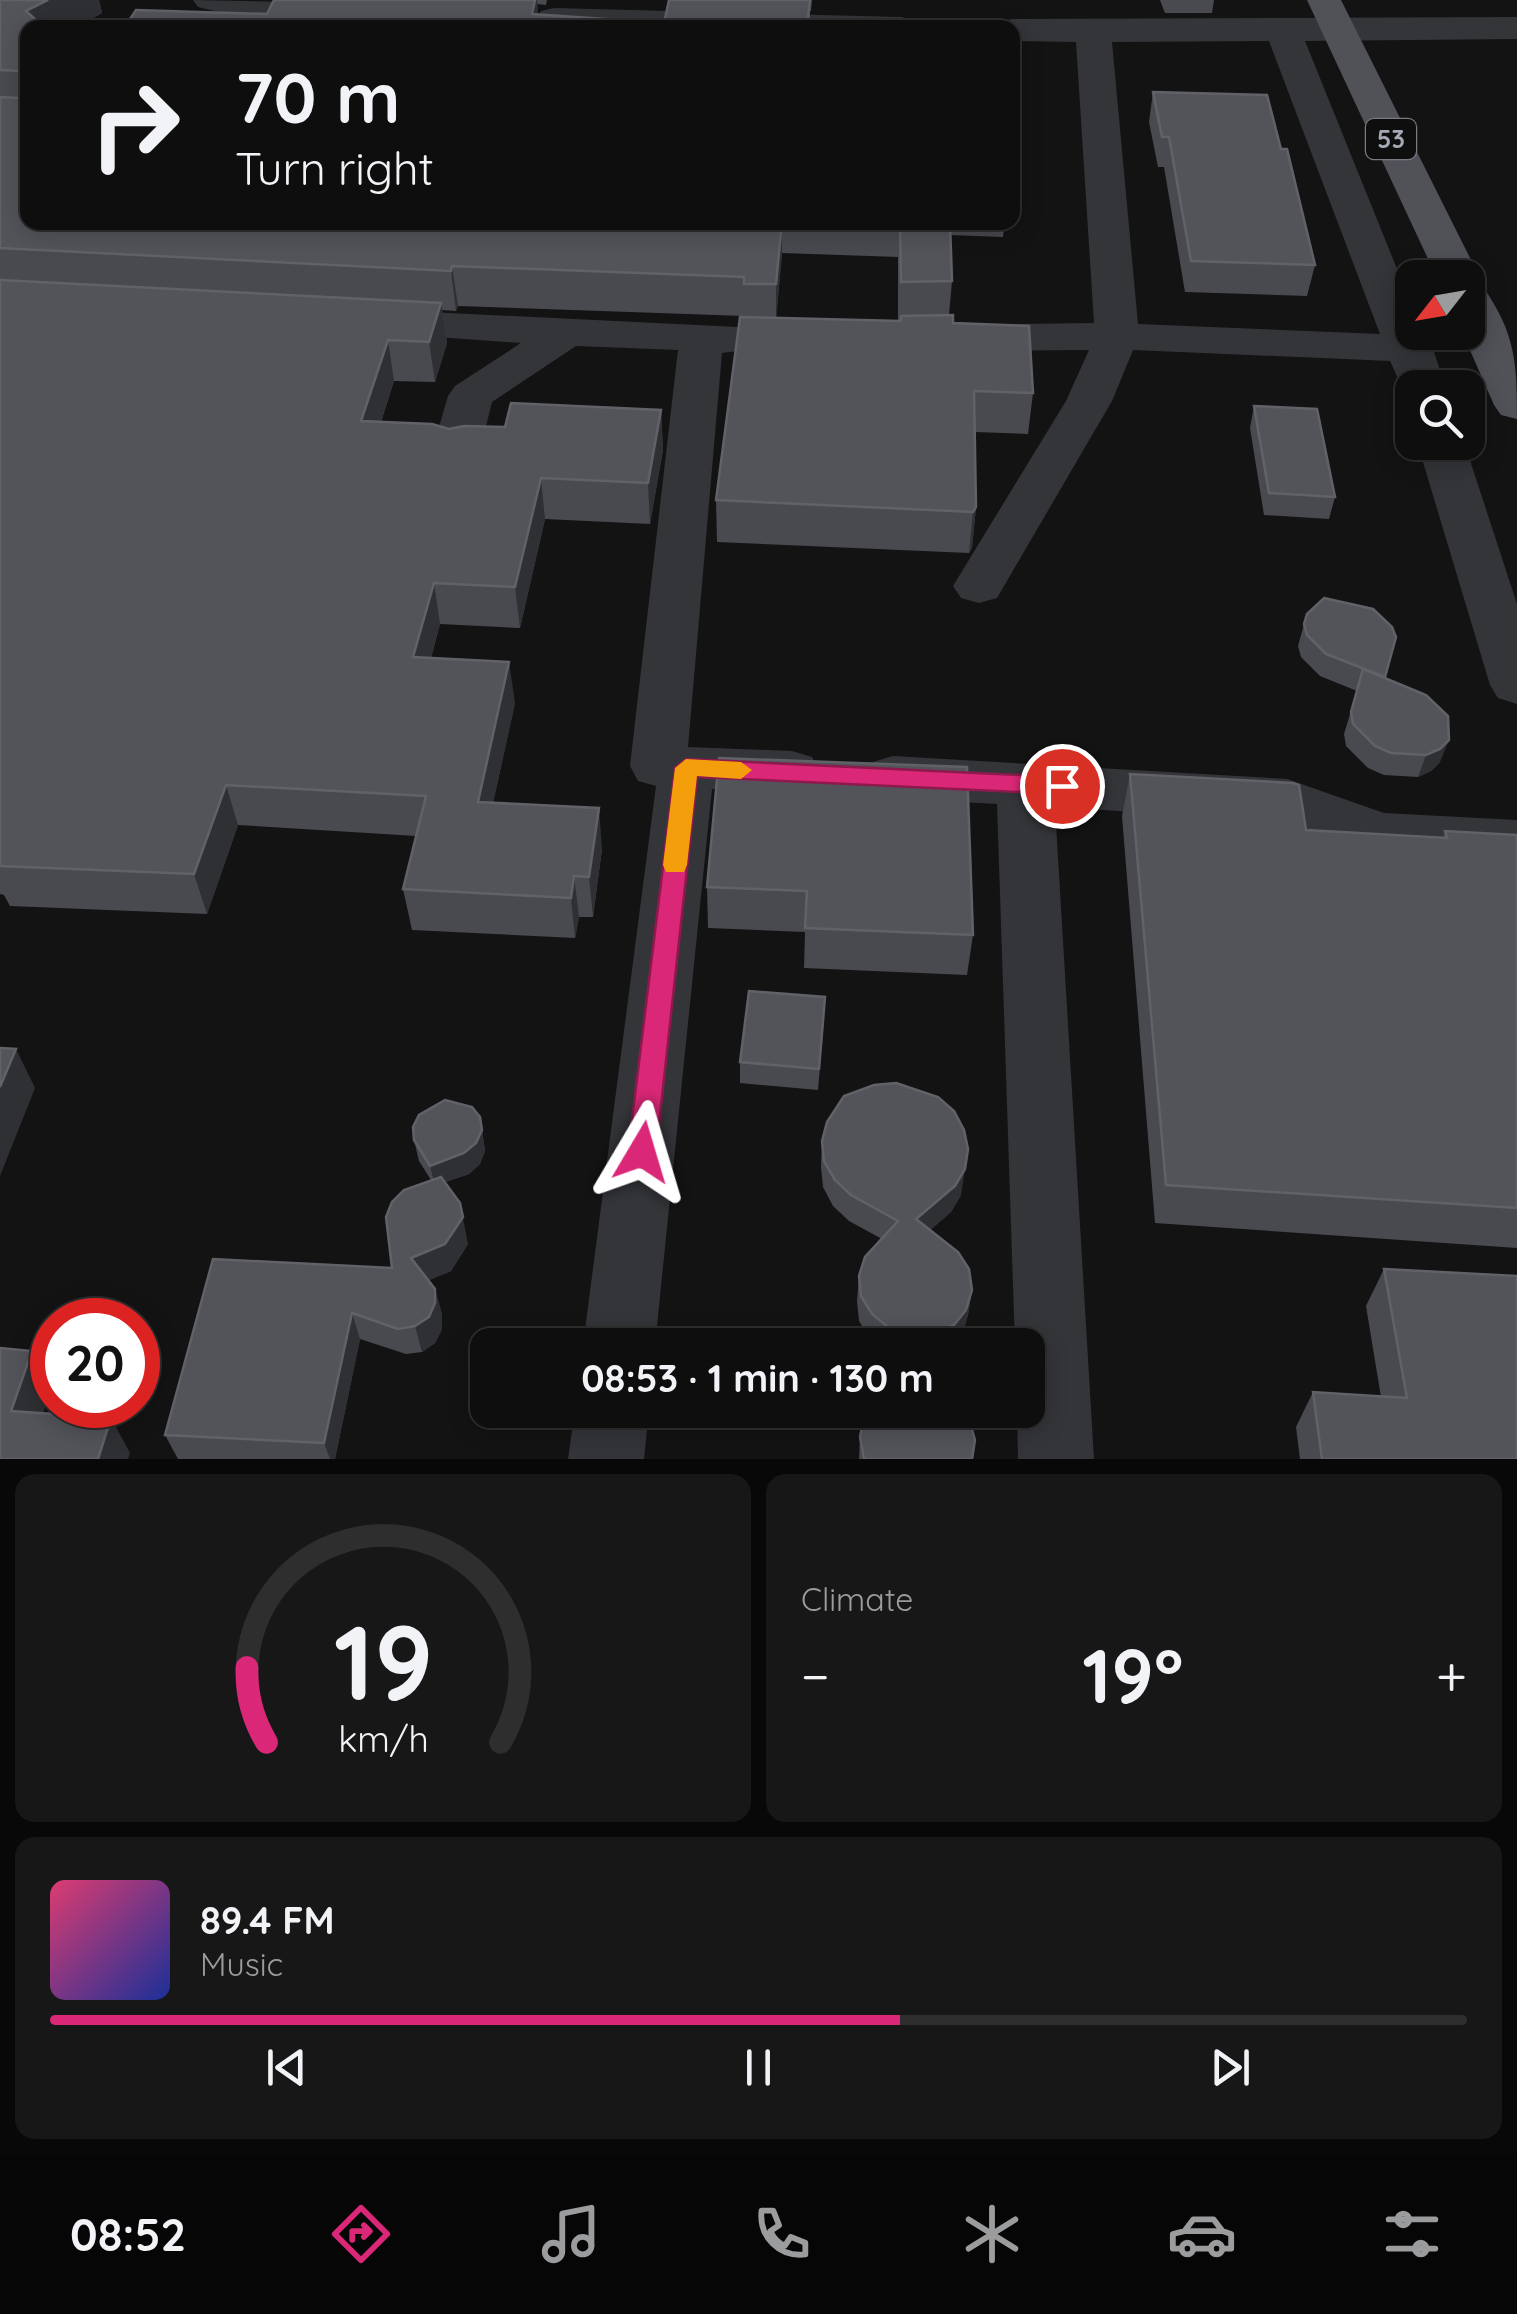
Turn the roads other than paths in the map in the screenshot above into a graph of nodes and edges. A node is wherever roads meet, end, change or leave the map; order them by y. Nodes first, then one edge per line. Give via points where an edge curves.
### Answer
1 (204, 7) edge
2 (383, 14) edge
3 (1330, 14) edge
4 (522, 18) edge
5 (598, 20) edge
6 (1517, 28) edge
7 (1020, 30) edge
8 (1282, 30) junction
9 (1093, 31) junction
10 (1449, 260) edge
11 (1395, 306) edge
12 (332, 320) edge
13 (566, 332) junction
14 (1117, 336) junction
15 (919, 338) edge
16 (780, 340) edge
17 (700, 341) junction
18 (1485, 341) edge
19 (1395, 347) edge
20 (1517, 405) edge
21 (456, 452) edge
22 (1446, 460) edge
23 (979, 586) dead end
24 (1517, 685) edge
25 (686, 768) junction
26 (1024, 783) junction
27 (1517, 842) edge
28 (622, 1328) edge
29 (610, 1428) edge
30 (606, 1459) edge
31 (1056, 1459) edge

1 - 2 lane
3 - 6 lane
3 - 8 lane
3 - 10 main road, 53
4 - 5 lane
7 - 9 lane
8 - 9 lane
8 - 11 lane
9 - 14 lane
12 - 13 lane
13 - 17 lane
13 - 21 lane via 471,396
14 - 15 lane
14 - 19 lane
14 - 23 lane via 1089,401
16 - 17 lane
17 - 25 lane via 658,766
18 - 20 main road
22 - 24 lane
25 - 26 lane
25 - 28 lane
26 - 27 lane via 1287,800 1380,835
26 - 31 lane
29 - 30 lane

